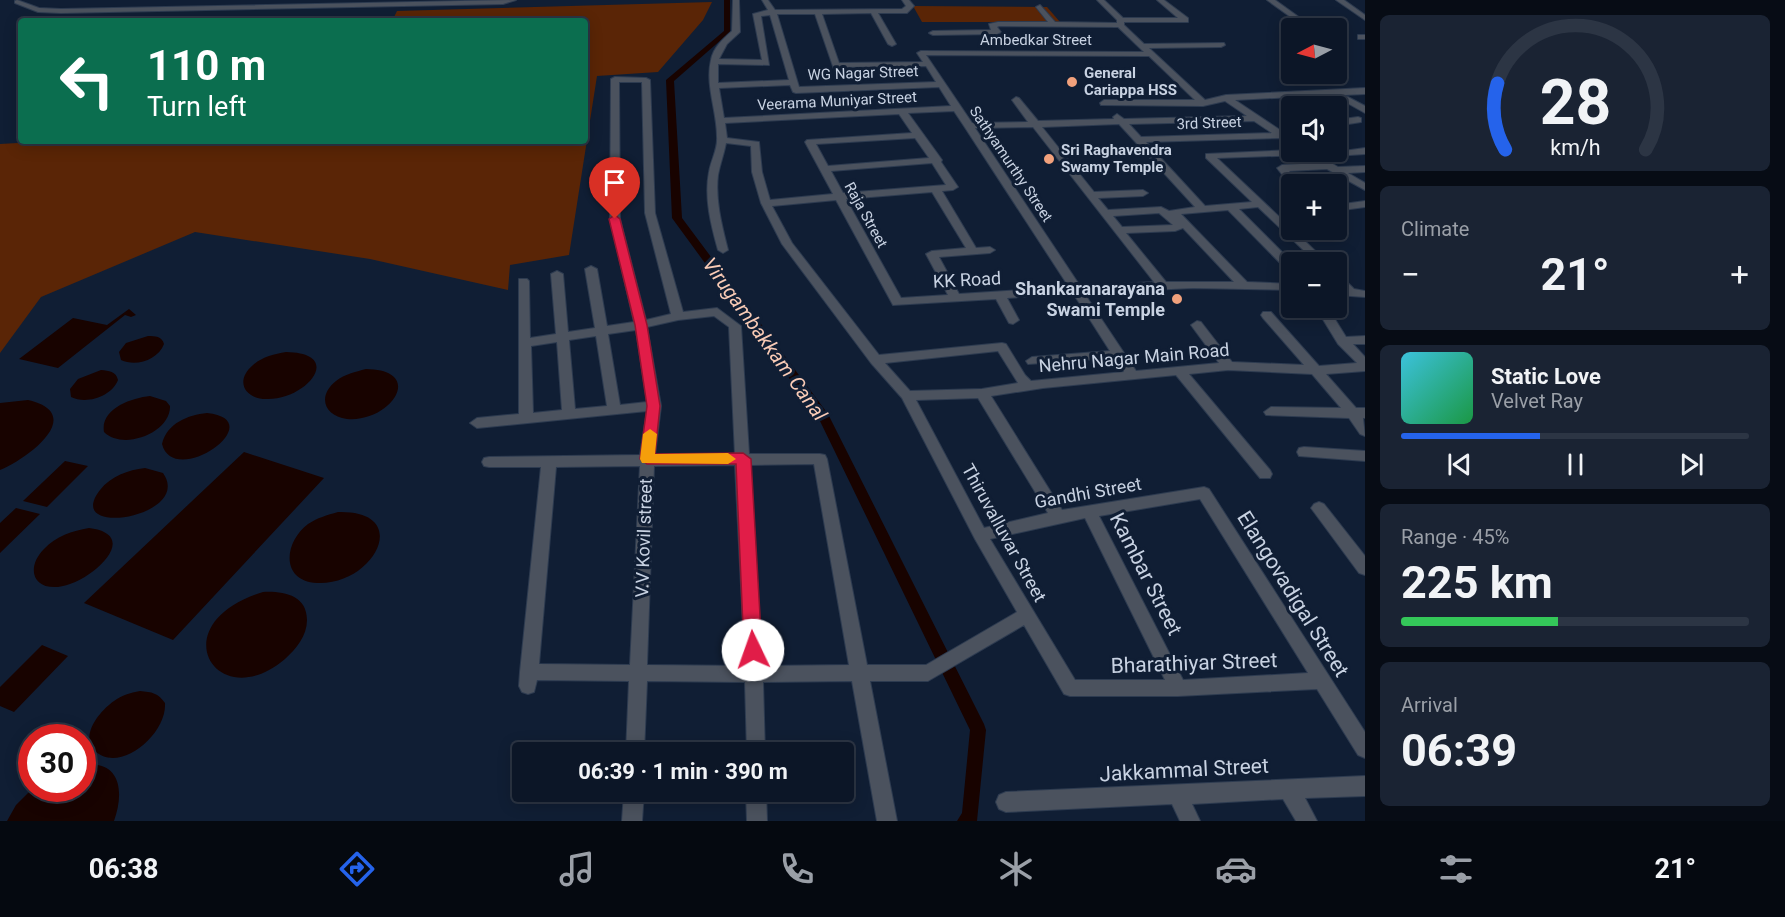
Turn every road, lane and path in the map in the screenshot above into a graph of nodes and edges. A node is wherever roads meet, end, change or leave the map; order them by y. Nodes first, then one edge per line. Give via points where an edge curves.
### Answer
1 (123, 0) edge
2 (160, 0) edge
3 (179, 0) edge
4 (220, 0) edge
5 (250, 0) edge
6 (513, 0) edge
7 (736, 0) edge
8 (765, 0) edge
9 (790, 0) edge
10 (880, 0) edge
11 (905, 0) edge
12 (1100, 0) edge
13 (1160, 0) edge
14 (1270, 0) edge
15 (1339, 0) edge
16 (484, 1) edge
17 (17, 2) dead end
18 (351, 2) edge
19 (429, 2) edge
20 (304, 3) edge
21 (1043, 4) edge
22 (244, 7) junction
23 (213, 8) junction
24 (172, 9) junction
25 (889, 11) junction
26 (773, 12) junction
27 (795, 12) junction
28 (818, 12) junction
29 (874, 12) junction
30 (1296, 18) edge
31 (1365, 18) edge
32 (1121, 23) junction
33 (1053, 24) junction
34 (933, 33) dead end
35 (892, 44) dead end
36 (1221, 45) dead end
37 (1142, 46) junction
38 (921, 53) joint
39 (1151, 54) junction
40 (714, 62) junction
41 (927, 64) junction
42 (836, 65) junction
43 (840, 76) dead end
44 (793, 82) junction
45 (940, 84) junction
46 (712, 86) junction
47 (1365, 91) edge
48 (1333, 92) junction
49 (1226, 98) junction
50 (1016, 100) dead end
51 (1203, 103) junction
52 (956, 108) junction
53 (1365, 110) edge
54 (902, 111) junction
55 (1256, 118) junction
56 (1358, 120) dead end
57 (720, 121) junction
58 (1122, 122) junction
59 (1347, 122) edge
60 (1034, 124) junction
61 (968, 126) junction
62 (1281, 128) edge
63 (1272, 129) junction
64 (917, 135) junction
65 (1281, 135) joint
66 (722, 140) junction
67 (1138, 140) junction
68 (1347, 152) edge
69 (1365, 152) edge
70 (1281, 153) edge
71 (937, 160) junction
72 (1323, 162) edge
73 (1332, 168) junction
74 (823, 169) junction
75 (1365, 169) edge
76 (1286, 174) edge
77 (1365, 187) edge
78 (935, 188) junction
79 (1143, 193) dead end
80 (1091, 195) junction
81 (838, 198) junction
82 (766, 202) junction
83 (1259, 203) junction
84 (1365, 204) edge
85 (1347, 206) edge
86 (1232, 207) junction
87 (1203, 210) junction
88 (1106, 213) junction
89 (1119, 230) junction
90 (723, 250) dead end
91 (990, 250) dead end
92 (973, 251) junction
93 (1311, 252) edge
94 (1281, 258) edge
95 (591, 269) dead end
96 (557, 274) dead end
97 (524, 281) dead end
98 (1243, 284) junction
99 (1162, 285) junction
100 (1281, 286) edge
101 (1347, 289) edge
102 (1078, 291) junction
103 (1347, 292) edge
104 (1351, 293) junction
105 (1365, 294) edge
106 (1000, 296) junction
107 (956, 298) junction
108 (897, 302) joint
109 (1267, 315) dead end
110 (678, 316) junction
111 (1328, 318) edge
112 (1013, 320) dead end
113 (641, 325) junction
114 (1197, 325) dead end
115 (601, 332) junction
116 (563, 337) junction
117 (1365, 340) edge
118 (1342, 341) junction
119 (525, 343) junction
120 (1119, 354) junction
121 (875, 360) junction
122 (1032, 361) dead end
123 (1365, 365) edge
124 (1228, 366) junction
125 (1179, 370) junction
126 (1315, 370) junction
127 (1133, 376) junction
128 (1028, 386) junction
129 (982, 393) junction
130 (907, 396) junction
131 (654, 406) junction
132 (614, 408) junction
133 (1271, 412) dead end
134 (569, 413) junction
135 (1359, 413) edge
136 (526, 418) junction
137 (477, 423) dead end
138 (1365, 431) edge
139 (1304, 452) dead end
140 (1365, 456) edge
141 (647, 459) junction
142 (743, 459) junction
143 (549, 461) junction
144 (489, 462) dead end
145 (1265, 474) dead end
146 (1204, 493) joint
147 (1319, 508) dead end
148 (1090, 513) junction
149 (1058, 517) junction
150 (981, 535) junction
151 (1365, 568) edge
152 (1027, 615) junction
153 (639, 673) junction
154 (859, 673) junction
155 (754, 674) junction
156 (1320, 681) junction
157 (1070, 688) joint
158 (1178, 688) junction
159 (636, 742) edge
160 (756, 742) edge
161 (1365, 749) edge
162 (1365, 786) edge
163 (1288, 789) junction
164 (1177, 795) junction
165 (633, 802) edge
166 (756, 802) edge
167 (1006, 802) dead end
168 (632, 821) edge
169 (757, 821) edge
170 (887, 821) edge
171 (1190, 821) edge
172 (1307, 821) edge

1 - 2 street via 127,5
3 - 24 street
4 - 23 street
5 - 22 street
6 - 16 street
7 - 40 street via 736,32 727,38
8 - 26 street
9 - 27 street
10 - 25 street
11 - 25 street via 910,6 907,10
12 - 32 street
13 - 32 street via 1185,20
14 - 30 street
15 - 31 street
16 - 19 street
17 - 24 street via 44,11
18 - 19 street
18 - 20 street
20 - 22 street
21 - 33 street
22 - 23 street
23 - 24 street
25 - 29 street
26 - 27 street
26 - 40 street via 757,14 766,63
26 - 44 street
27 - 28 street
28 - 29 street
28 - 42 street
29 - 35 street
32 - 33 street
32 - 37 street
33 - 34 street via 998,24 992,26 998,32
36 - 37 street
37 - 39 street
38 - 39 street, Ambedkar Street
38 - 41 street, Sathyamurthy Street
39 - 51 street
40 - 46 street
41 - 42 street
41 - 45 street, Sathyamurthy Street
42 - 43 street
44 - 45 street, WG Nagar Street via 796,90
44 - 46 street
45 - 52 street, Sathyamurthy Street
46 - 57 street
47 - 48 street
48 - 49 street
48 - 53 street
49 - 51 street
49 - 55 street
50 - 60 street
51 - 58 street via 1104,103
52 - 54 street, Veerama Muniyar Street
52 - 61 street, Sathyamurthy Street
54 - 57 street, Veerama Muniyar Street
54 - 64 street
55 - 58 street
55 - 63 street
56 - 59 street
57 - 66 street
58 - 60 street
58 - 67 street
60 - 61 street
60 - 80 street
61 - 102 street, Sathyamurthy Street
62 - 63 street
63 - 65 street
64 - 71 street
64 - 74 street, Raja Street via 810,142
65 - 67 street, 3rd Street
66 - 82 street, Thiruvalluvar Street via 756,144 757,172
66 - 90 street via 713,177 714,215
67 - 87 street
68 - 69 street
70 - 83 street via 1209,156
71 - 74 street
71 - 78 street via 953,187
72 - 73 street
73 - 75 street
73 - 76 street via 1281,168
73 - 77 street
74 - 81 street, Raja Street
78 - 81 street
78 - 92 street
79 - 80 street
80 - 88 street
81 - 82 street
81 - 108 street, Raja Street
82 - 121 street, Thiruvalluvar Street via 791,251
83 - 86 street
83 - 93 street
84 - 85 street
86 - 87 street
86 - 94 street
87 - 98 street via 1173,212
88 - 89 street
88 - 89 street via 1161,210 1180,225
89 - 99 street
91 - 92 street
92 - 107 street via 932,254
95 - 115 street
96 - 116 street
97 - 119 street
98 - 99 street, KK Road
98 - 100 street, KK Road
99 - 102 street, KK Road
101 - 104 street
102 - 106 street, KK Road
102 - 120 street, Sathyamurthy Street
103 - 104 street
104 - 105 street
106 - 107 street, KK Road
106 - 112 street
107 - 108 street, KK Road
109 - 126 street
110 - 113 street
110 - 113 street, V.V Kovil street via 650,213 646,80 615,80 615,219
110 - 142 street via 717,312 735,326
111 - 118 street
113 - 115 street
113 - 131 street, V.V Kovil street
114 - 124 street
115 - 116 street
115 - 132 street
116 - 119 street
116 - 134 street
117 - 118 street
118 - 123 street
119 - 136 street
120 - 122 street
120 - 127 street, Sathyamurthy Street
121 - 128 street via 1002,347
121 - 130 street, Thiruvalluvar Street
123 - 126 street, Nehru Nagar Main Road
124 - 125 street, Nehru Nagar Main Road
124 - 126 street, Nehru Nagar Main Road
125 - 127 street, Nehru Nagar Main Road
125 - 145 street
126 - 135 street
127 - 128 street, Nehru Nagar Main Road
128 - 129 street, Nehru Nagar Main Road
129 - 130 street, Nehru Nagar Main Road
129 - 149 street
130 - 150 street, Thiruvalluvar Street
131 - 132 street
131 - 141 street, V.V Kovil street
132 - 134 street
133 - 135 street
134 - 136 street
135 - 138 street
136 - 137 street
139 - 140 street
141 - 142 street
141 - 143 street
141 - 153 street, V.V Kovil street
142 - 154 street via 820,459
142 - 155 street
143 - 144 street
143 - 153 street via 529,679
146 - 148 street, Gandhi Street
146 - 156 street, Elangovadigal Street
147 - 151 street
148 - 149 street, Gandhi Street
148 - 158 street, Kambar Street
149 - 150 street, Gandhi Street
150 - 152 street, Thiruvalluvar Street
152 - 154 street via 928,673
152 - 157 street, Thiruvalluvar Street
153 - 155 street
153 - 159 street, V.V Kovil street
154 - 155 street
154 - 170 street
155 - 160 street
156 - 158 street, Bharathiyar Street
156 - 161 street, Elangovadigal Street
157 - 158 street, Bharathiyar Street
162 - 163 street, Jakkammal Street
163 - 164 street, Jakkammal Street
163 - 172 street
164 - 167 street, Jakkammal Street
164 - 171 street
165 - 168 street
166 - 169 street

